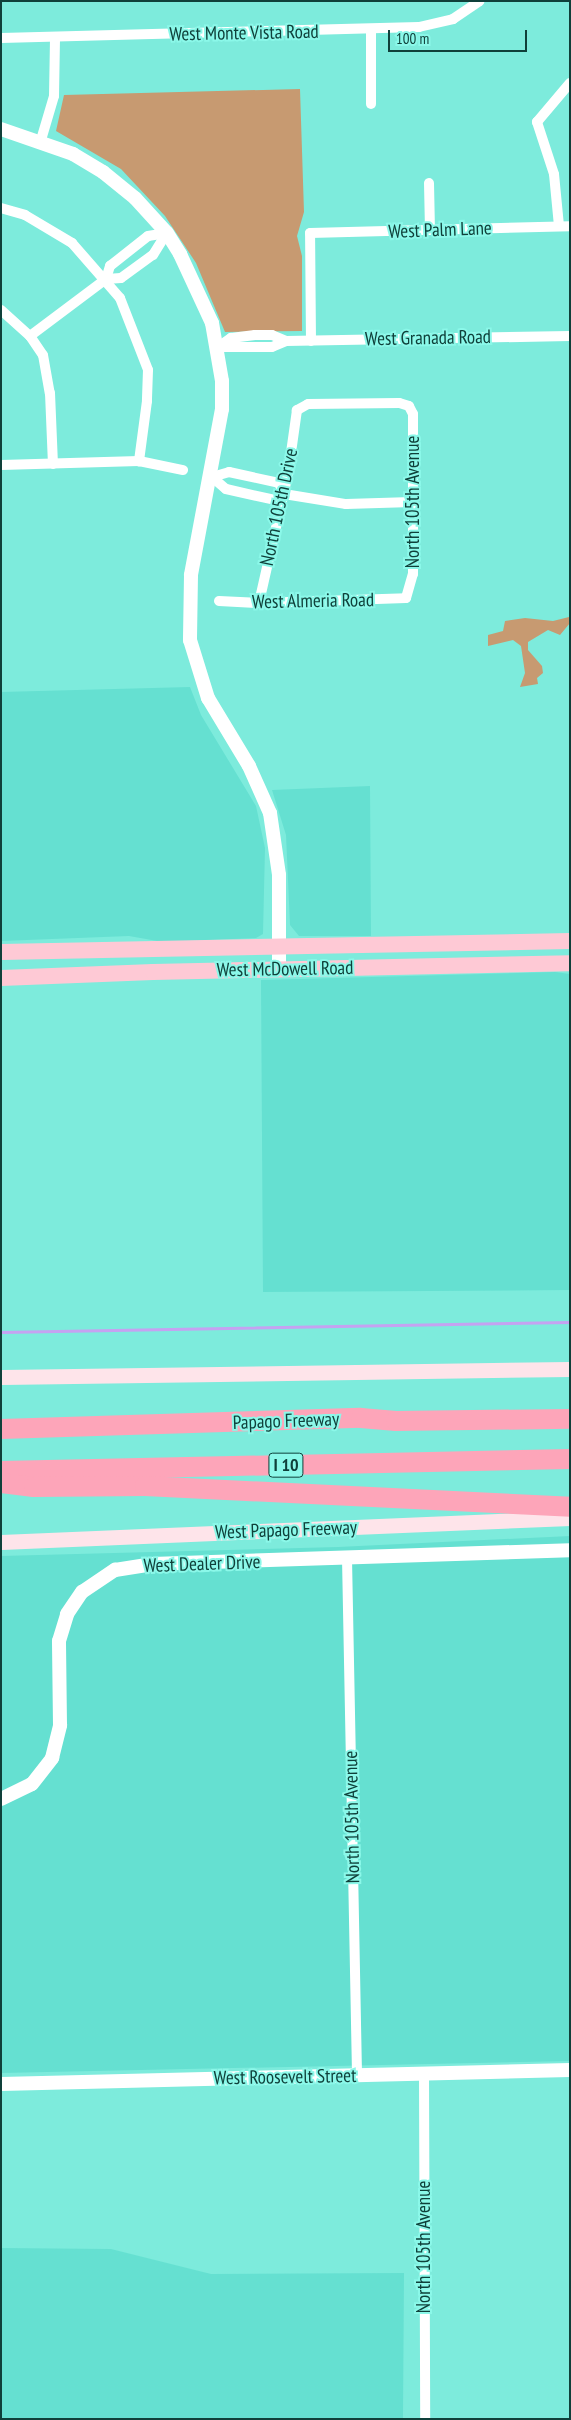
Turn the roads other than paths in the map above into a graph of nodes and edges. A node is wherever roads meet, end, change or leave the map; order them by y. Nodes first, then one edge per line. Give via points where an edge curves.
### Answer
1 (480, 1) edge
2 (371, 31) junction
3 (55, 37) junction
4 (1, 38) edge
5 (570, 83) edge
6 (371, 104) dead end
7 (1, 129) edge
8 (41, 140) junction
9 (429, 183) dead end
10 (1, 208) edge
11 (559, 226) junction
12 (570, 226) edge
13 (430, 230) junction
14 (167, 232) junction
15 (128, 251) junction
16 (139, 264) junction
17 (106, 279) junction
18 (1, 310) edge
19 (30, 336) junction
20 (570, 336) edge
21 (311, 340) junction
22 (218, 347) junction
23 (409, 406) joint
24 (139, 461) junction
25 (53, 464) junction
26 (1, 465) edge
27 (183, 470) dead end
28 (212, 477) junction
29 (255, 478) junction
30 (251, 494) junction
31 (284, 494) junction
32 (412, 502) junction
33 (406, 598) joint
34 (219, 601) dead end
35 (259, 603) junction
36 (570, 941) edge
37 (280, 947) junction
38 (1, 952) edge
39 (570, 963) edge
40 (279, 970) junction
41 (1, 978) edge
42 (570, 1369) edge
43 (1, 1377) edge
44 (570, 1418) edge
45 (1, 1429) edge
46 (570, 1459) edge
47 (1, 1471) edge
48 (1, 1482) edge
49 (570, 1507) edge
50 (570, 1518) edge
51 (1, 1542) edge
52 (570, 1550) edge
53 (346, 1558) junction
54 (1, 1799) edge
55 (570, 2070) edge
56 (424, 2074) junction
57 (357, 2075) junction
58 (1, 2084) edge
59 (424, 2419) edge

1 - 2 street, West Monte Vista Road via 467,12 437,25
2 - 3 street, West Monte Vista Road
2 - 6 street
3 - 4 street, West Monte Vista Road
3 - 8 street via 54,96
5 - 11 street via 537,122 554,174
7 - 8 street
8 - 14 street via 103,172 135,198
9 - 13 street
10 - 17 street via 25,215 72,243
11 - 12 street, West Palm Lane
11 - 13 street, West Palm Lane
13 - 21 street, West Palm Lane via 310,233
14 - 15 street via 148,236
14 - 16 street via 157,251
14 - 22 street via 200,291
15 - 16 street
15 - 17 street via 110,266
16 - 17 street via 121,278
17 - 19 street
17 - 24 street via 120,298 148,370
18 - 19 street
19 - 25 street via 43,355 47,371
20 - 21 street, West Granada Road
21 - 22 street, West Granada Road via 286,341 272,347
22 - 28 street via 222,409
23 - 31 street, North 105th Drive via 399,403 308,404 297,410
23 - 32 street, North 105th Avenue via 413,414
24 - 25 street
24 - 27 street
25 - 26 street
28 - 29 street via 229,472
28 - 30 street via 226,489
28 - 37 street via 190,575 190,640 208,698 249,766 270,813 279,875
29 - 30 street
29 - 31 street via 279,483
30 - 31 street via 275,500
31 - 32 street via 346,504
31 - 35 street, North 105th Drive
32 - 33 street, North 105th Avenue via 413,574
33 - 35 street, West Almeria Road
34 - 35 street, West Almeria Road
36 - 37 main road, West McDowell Road
37 - 38 main road, West McDowell Road
37 - 40 street
39 - 40 main road, West McDowell Road
40 - 41 main road, West McDowell Road
42 - 43 main road
44 - 45 highway, Papago Freeway / I 10 via 396,1421 361,1418
46 - 47 highway, I 10
48 - 49 highway via 34,1487 144,1486
50 - 51 main road, West Papago Freeway
52 - 53 street, West Dealer Drive
53 - 54 street, West Dealer Drive via 152,1564 115,1570 92,1583 67,1614 59,1641 60,1725 52,1758 32,1784
53 - 57 street, North 105th Avenue
55 - 56 street, West Roosevelt Street
56 - 57 street, West Roosevelt Street
56 - 59 street, North 105th Avenue
57 - 58 street, West Roosevelt Street

